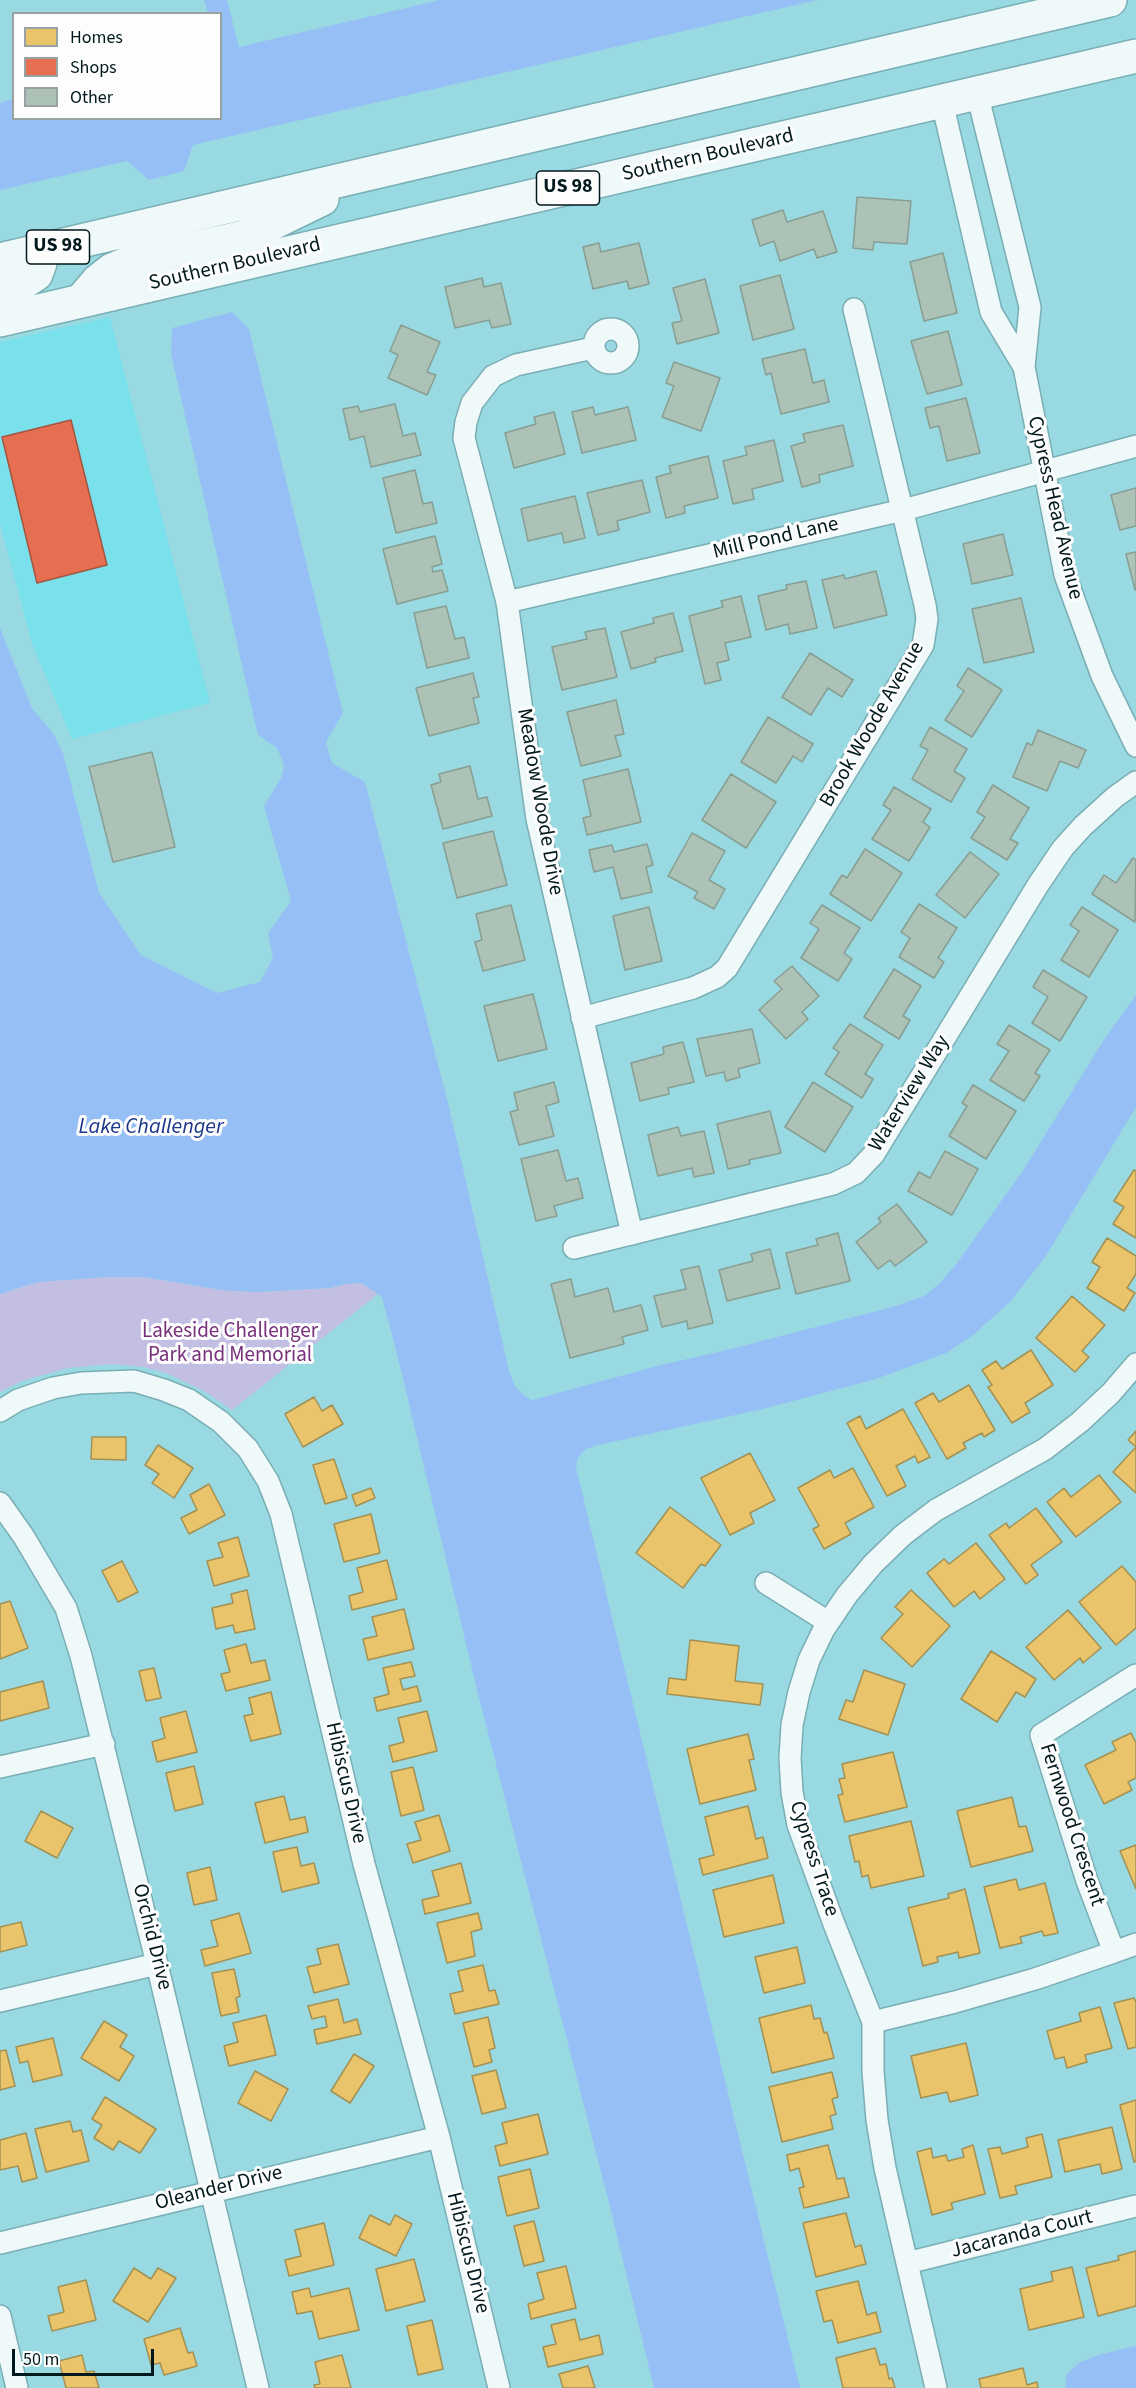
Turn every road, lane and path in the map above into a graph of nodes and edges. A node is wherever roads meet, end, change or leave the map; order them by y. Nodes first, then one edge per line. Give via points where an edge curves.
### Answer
1 (1110, 0) edge
2 (1136, 56) edge
3 (977, 93) junction
4 (942, 102) junction
5 (372, 174) junction
6 (39, 251) junction
7 (0, 260) edge
8 (0, 288) edge
9 (81, 301) junction
10 (854, 309) dead end
11 (0, 320) edge
12 (593, 348) dead end
13 (1024, 367) junction
14 (1136, 446) edge
15 (1044, 472) junction
16 (903, 510) junction
17 (507, 602) junction
18 (1136, 746) edge
19 (1136, 782) edge
20 (582, 1018) junction
21 (632, 1234) junction
22 (574, 1248) dead end
23 (1136, 1364) edge
24 (0, 1411) edge
25 (0, 1503) edge
26 (766, 1583) dead end
27 (828, 1622) junction
28 (1136, 1675) edge
29 (104, 1744) junction
30 (0, 1767) edge
31 (1136, 1944) edge
32 (1114, 1952) junction
33 (158, 1964) junction
34 (0, 2001) edge
35 (873, 2022) junction
36 (439, 2137) junction
37 (210, 2191) junction
38 (1136, 2206) edge
39 (0, 2243) edge
40 (907, 2263) junction
41 (0, 2316) edge
42 (17, 2388) edge
43 (258, 2388) edge
44 (500, 2388) edge
45 (936, 2388) edge

1 - 5 highway, US 98
2 - 3 highway, Southern Boulevard / US 98
3 - 4 highway, Southern Boulevard / US 98
3 - 13 street, Cypress Head Avenue via 1030,307
4 - 9 highway, Southern Boulevard / US 98
4 - 13 street, Cypress Head Avenue via 991,312
5 - 6 highway, US 98
5 - 9 highway via 244,237 112,270
6 - 7 highway, US 98
6 - 8 highway via 36,274 22,283
9 - 11 highway, Southern Boulevard / US 98
10 - 16 street, Brook Woode Avenue
12 - 17 street, Meadow Woode Drive via 516,365 493,376 472,403 464,438
13 - 15 street, Cypress Head Avenue
14 - 15 street, Mill Pond Lane
15 - 16 street, Mill Pond Lane
15 - 18 street, Cypress Head Avenue via 1065,575 1084,633
16 - 17 street, Mill Pond Lane
16 - 20 street, Brook Woode Avenue via 925,605 923,645 736,956 706,983
17 - 20 street, Meadow Woode Drive via 537,819
19 - 21 street, Waterview Way via 1083,826 1057,857 866,1165 832,1184
20 - 21 street, Meadow Woode Drive
21 - 22 street, Waterview Way
23 - 27 street, Cypress Trace via 1088,1415 1045,1449 971,1488 903,1535 860,1579
24 - 36 street, Hibiscus Drive via 53,1388 90,1382 134,1382 189,1400 221,1422 248,1449 268,1481 281,1514 364,1864
25 - 29 street, Orchid Drive via 66,1608
26 - 27 street
27 - 35 street, Cypress Trace via 809,1659 792,1725 792,1792 798,1825
28 - 32 street, Fernwood Crescent via 1041,1735
29 - 30 street
29 - 33 street, Orchid Drive
31 - 32 street
32 - 35 street via 1035,1979
33 - 34 street
33 - 37 street, Orchid Drive
35 - 40 street, Cypress Trace via 877,2120
36 - 37 street, Oleander Drive
36 - 44 street, Hibiscus Drive
37 - 39 street, Oleander Drive
37 - 43 street, Orchid Drive
38 - 40 street, Jacaranda Court
40 - 45 street, Cypress Trace
41 - 42 street

